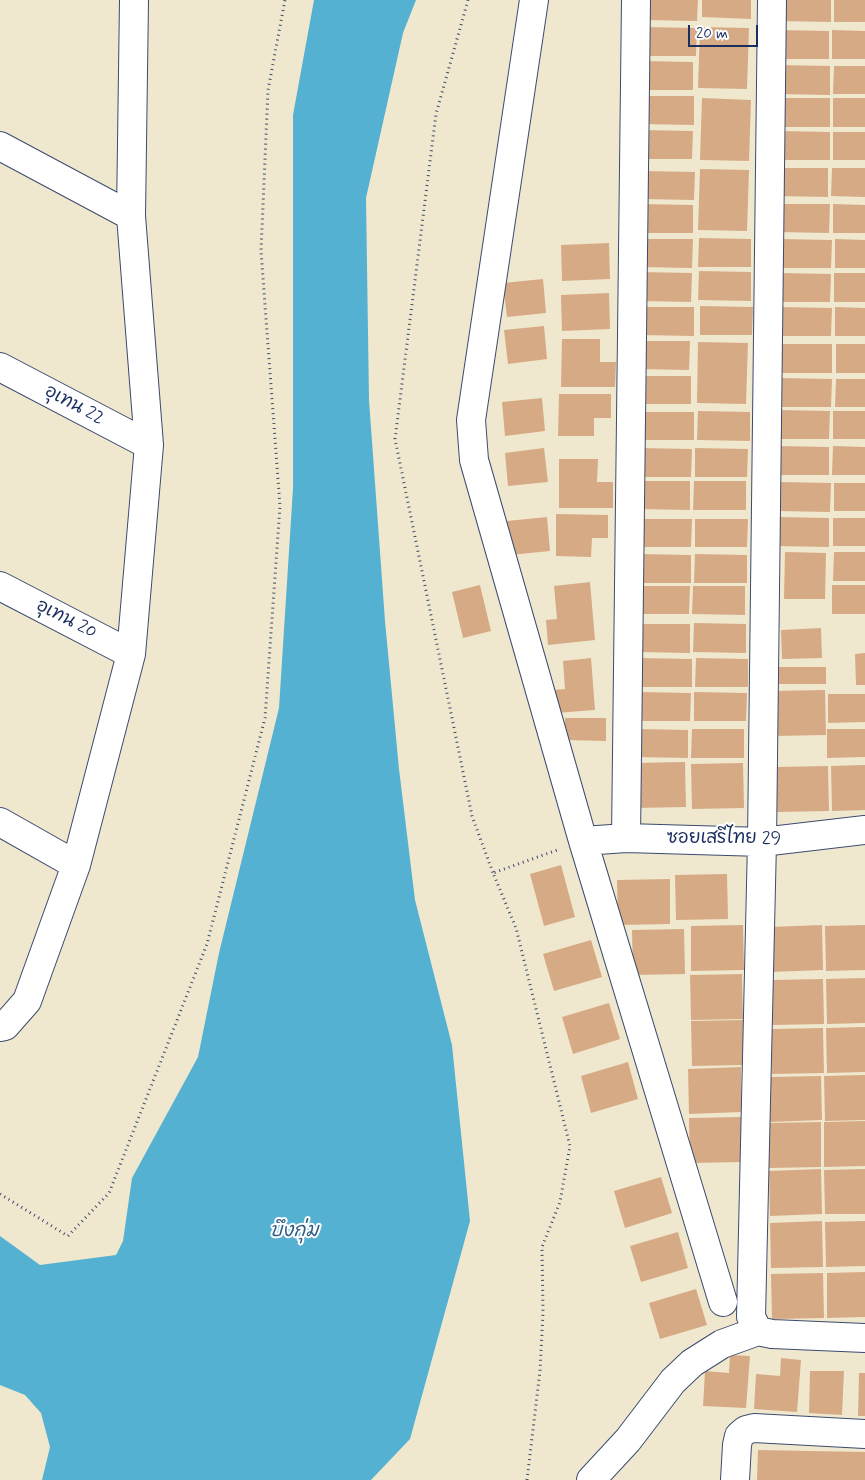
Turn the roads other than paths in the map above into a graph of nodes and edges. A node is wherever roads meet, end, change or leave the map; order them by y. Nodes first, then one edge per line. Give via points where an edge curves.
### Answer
1 (134, 0) edge
2 (534, 0) edge
3 (636, 0) edge
4 (772, 0) edge
5 (0, 146) edge
6 (131, 216) junction
7 (0, 367) edge
8 (149, 445) junction
9 (0, 586) edge
10 (131, 654) junction
11 (0, 822) edge
12 (865, 830) edge
13 (626, 838) junction
14 (583, 841) junction
15 (762, 842) junction
16 (76, 865) junction
17 (0, 1027) edge
18 (723, 1302) dead end
19 (758, 1331) junction
20 (865, 1338) edge
21 (865, 1434) edge
22 (591, 1480) edge
23 (736, 1480) edge

1 - 6 street
2 - 14 street via 472,420 474,460
3 - 13 street
4 - 15 street
5 - 6 street
6 - 8 street
7 - 8 street, อุเทน 22
8 - 10 street
9 - 10 street, อุเทน 20
10 - 16 street
11 - 16 street
12 - 15 street, ซอยเสรีไทย 29
13 - 14 street, ซอยเสรีไทย 29
13 - 15 street, ซอยเสรีไทย 29
14 - 18 street
15 - 19 street via 750,1318
16 - 17 street via 27,1001 5,1026
19 - 20 street
19 - 22 street via 722,1344 692,1363 673,1381 628,1440
21 - 23 street via 746,1430 739,1436 737,1446

